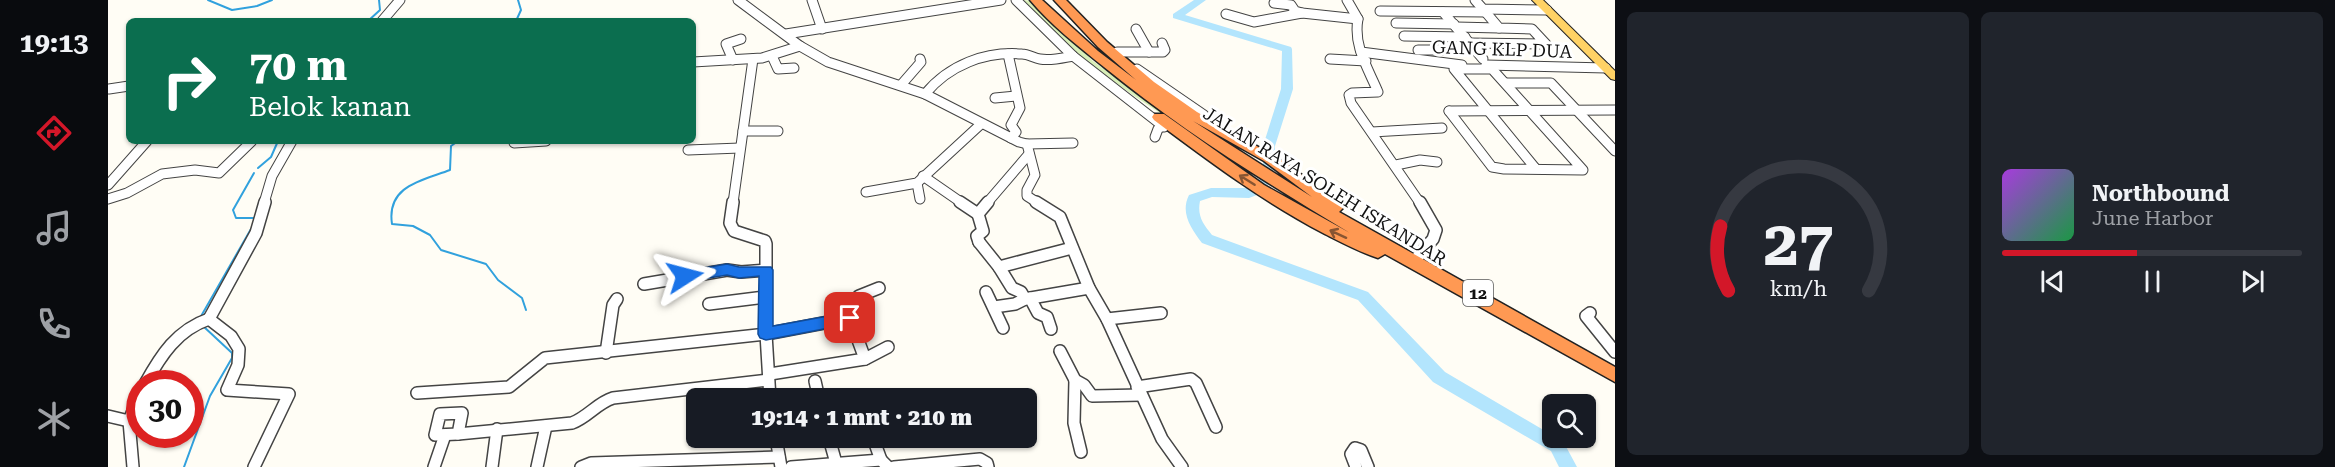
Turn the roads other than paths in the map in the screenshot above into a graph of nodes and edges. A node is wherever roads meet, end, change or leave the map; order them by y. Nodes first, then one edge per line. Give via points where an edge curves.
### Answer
1 (400, 0) edge
2 (738, 0) edge
3 (812, 0) edge
4 (1001, 0) edge
5 (1016, 0) edge
6 (1024, 0) edge
7 (1036, 0) edge
8 (1048, 0) edge
9 (1059, 0) edge
10 (1066, 0) edge
11 (1347, 0) edge
12 (1383, 0) edge
13 (1475, 0) edge
14 (1537, 0) edge
15 (1274, 3) dead end
16 (1547, 10) junction
17 (1380, 11) dead end
18 (1392, 11) junction
19 (1484, 11) junction
20 (1443, 12) junction
21 (1302, 13) junction
22 (1226, 14) dead end
23 (385, 18) edge
24 (1358, 19) junction
25 (1396, 23) dead end
26 (1455, 26) junction
27 (1499, 28) junction
28 (822, 29) junction
29 (1136, 29) dead end
30 (786, 34) junction
31 (1404, 36) dead end
32 (1441, 37) junction
33 (741, 39) dead end
34 (1467, 40) junction
35 (1162, 43) dead end
36 (800, 46) junction
37 (1418, 50) dead end
38 (1451, 50) junction
39 (1117, 52) junction
40 (1149, 52) junction
41 (1008, 54) junction
42 (772, 56) junction
43 (1079, 57) junction
44 (1364, 57) junction
45 (753, 59) junction
46 (920, 59) dead end
47 (1330, 59) dead end
48 (1458, 59) dead end
49 (1483, 59) dead end
50 (733, 60) junction
51 (696, 62) edge
52 (794, 68) dead end
53 (1606, 68) junction
54 (1615, 77) edge
55 (108, 81) edge
56 (1506, 83) junction
57 (901, 85) junction
58 (126, 86) edge
59 (108, 89) edge
60 (925, 94) junction
61 (1016, 96) junction
62 (995, 98) dead end
63 (1615, 110) edge
64 (1579, 112) junction
65 (1490, 113) junction
66 (1532, 113) junction
67 (1204, 115) joint
68 (1615, 115) edge
69 (981, 124) junction
70 (1163, 126) junction
71 (1442, 128) dead end
72 (743, 131) junction
73 (778, 131) dead end
74 (1372, 132) junction
75 (1155, 137) dead end
76 (1011, 138) junction
77 (1073, 143) dead end
78 (144, 144) edge
79 (249, 144) edge
80 (290, 144) edge
81 (740, 148) junction
82 (1028, 149) junction
83 (1614, 149) edge
84 (688, 150) dead end
85 (1250, 154) junction
86 (1437, 162) dead end
87 (1222, 165) junction
88 (1396, 165) junction
89 (1536, 170) junction
90 (920, 180) junction
91 (1279, 180) junction
92 (108, 185) edge
93 (866, 192) dead end
94 (109, 195) edge
95 (920, 199) dead end
96 (978, 214) junction
97 (1072, 248) junction
98 (1414, 261) junction
99 (999, 267) junction
100 (766, 270) junction
101 (644, 284) dead end
102 (879, 288) dead end
103 (1089, 288) junction
104 (986, 292) dead end
105 (765, 297) junction
106 (1028, 298) junction
107 (617, 300) dead end
108 (709, 304) dead end
109 (994, 307) junction
110 (1161, 313) dead end
111 (1590, 313) dead end
112 (850, 318) junction
113 (1107, 318) junction
114 (207, 320) junction
115 (1003, 328) dead end
116 (1051, 329) dead end
117 (766, 334) junction
118 (888, 347) dead end
119 (1060, 351) dead end
120 (1615, 352) edge
121 (606, 353) junction
122 (865, 359) junction
123 (1615, 366) edge
124 (153, 370) edge
125 (1615, 375) edge
126 (769, 377) junction
127 (1075, 380) junction
128 (815, 381) dead end
129 (770, 388) edge
130 (817, 388) edge
131 (1139, 391) junction
132 (417, 393) dead end
133 (108, 416) edge
134 (126, 420) edge
135 (546, 426) junction
136 (1216, 427) dead end
137 (498, 429) junction
138 (131, 448) edge
139 (829, 448) edge
140 (880, 448) edge
141 (1081, 452) dead end
142 (780, 462) edge
143 (721, 463) edge
144 (885, 463) edge
145 (668, 464) edge
146 (623, 465) edge
147 (829, 465) edge
148 (133, 467) edge
149 (254, 467) edge
150 (434, 467) edge
151 (492, 467) edge
152 (537, 467) edge
153 (581, 467) edge
154 (791, 467) edge
155 (894, 467) edge
156 (988, 467) edge
157 (1182, 467) edge
158 (1356, 467) edge
159 (1368, 467) edge

1 - 23 street
2 - 30 street
3 - 28 street
4 - 28 street
5 - 43 street
6 - 43 highway
7 - 85 highway, JALAN RAYA SOLEH ISKANDAR / 12 via 1139,91
8 - 85 highway, JALAN RAYA SOLEH ISKANDAR / 12 via 1125,71
9 - 85 highway via 1103,47
10 - 39 street
11 - 24 street
12 - 18 street
13 - 19 street
14 - 16 main road
15 - 21 street via 1291,5
16 - 19 street
16 - 53 main road
17 - 18 street
18 - 20 street
19 - 20 street
19 - 27 street
20 - 26 street
21 - 22 street via 1253,22
21 - 24 street
24 - 44 street via 1355,37
25 - 26 street
26 - 27 street
26 - 34 street
27 - 34 street via 1532,29 1546,44
28 - 30 street
29 - 40 street
30 - 36 street
31 - 32 street
32 - 34 street
32 - 38 street
33 - 50 street via 726,44
34 - 49 street
35 - 40 street via 1165,50
36 - 42 street
36 - 57 street via 828,62
37 - 38 street
38 - 48 street
39 - 40 street
39 - 67 street
41 - 43 street via 1051,60
41 - 60 street via 960,65 939,78
41 - 61 street
42 - 45 street
42 - 52 street via 778,69
43 - 70 street
43 - 87 highway
44 - 47 street, GANG KLP DUA
44 - 53 street, GANG KLP DUA via 1441,65
44 - 74 street via 1378,92 1349,95 1356,113
45 - 50 street
45 - 72 street
46 - 57 street
50 - 51 street
53 - 54 main road
55 - 59 street via 112,84
56 - 64 street via 1551,82
56 - 65 street via 1492,69 1454,68
56 - 66 street
57 - 60 street
58 - 59 street
60 - 69 street
61 - 62 street
61 - 76 street via 1020,108 1011,125 1016,132
63 - 64 street
64 - 66 street
64 - 68 street
64 - 83 street
65 - 66 street
65 - 89 street
65 - 89 street via 1454,116 1492,166
66 - 89 street via 1582,170
67 - 85 highway via 1232,130
69 - 76 street
69 - 90 street
70 - 75 street
70 - 87 street
71 - 74 street
72 - 73 street
72 - 81 street
74 - 88 street
76 - 82 street
77 - 82 street
78 - 92 street
79 - 94 street via 219,173 195,170 162,174 127,194
80 - 114 street via 272,176 256,233
81 - 84 street
81 - 100 street via 729,223 734,231 765,242
82 - 96 street
82 - 97 street via 1035,175 1027,196 1060,217
85 - 91 highway, JALAN RAYA SOLEH ISKANDAR / 12
86 - 88 street via 1420,160
91 -> 87 highway
88 - 98 street via 1436,230
90 - 93 street
90 - 95 street
90 - 96 street
91 - 98 highway, JALAN RAYA SOLEH ISKANDAR / 12 via 1343,214
98 -> 91 highway via 1394,260 1324,228
96 - 99 street via 983,230 976,244
97 - 99 street
97 - 103 street
98 - 123 highway, JALAN RAYA SOLEH ISKANDAR / 12
98 - 125 highway, JALAN RAYA SOLEH ISKANDAR / 12
99 - 106 street via 1012,288
100 - 101 street via 727,270
100 - 105 street
102 - 112 street via 859,296 861,312
103 - 106 street
103 - 113 street
104 - 109 street
105 - 108 street
105 - 117 street
106 - 109 street
106 - 116 street via 1038,313 1047,317
107 - 121 street
109 - 115 street
110 - 113 street
111 - 120 street via 1587,318
112 - 117 street
112 - 122 street
113 - 131 street
114 - 124 street via 169,344
114 - 149 street via 235,338 240,346 239,364 227,390 289,394
117 - 121 street
117 - 126 street
118 - 122 street
119 - 127 street
121 - 132 street via 538,361 509,387
122 - 126 street
126 - 129 street
126 - 135 street via 613,398 578,421
127 - 131 street via 1092,396
127 - 141 street via 1074,423
128 - 130 street
131 - 136 street via 1191,379
131 - 157 street via 1162,439
133 - 134 street
135 - 137 street
135 - 152 street
137 - 150 street via 451,434
137 - 151 street
138 - 148 street
139 - 147 street
140 - 144 street
142 - 143 street
143 - 145 street
144 - 147 street
145 - 146 street
146 - 153 street via 591,463
147 - 154 street
155 - 156 street via 980,459
158 - 159 street via 1351,454 1355,448 1361,450

